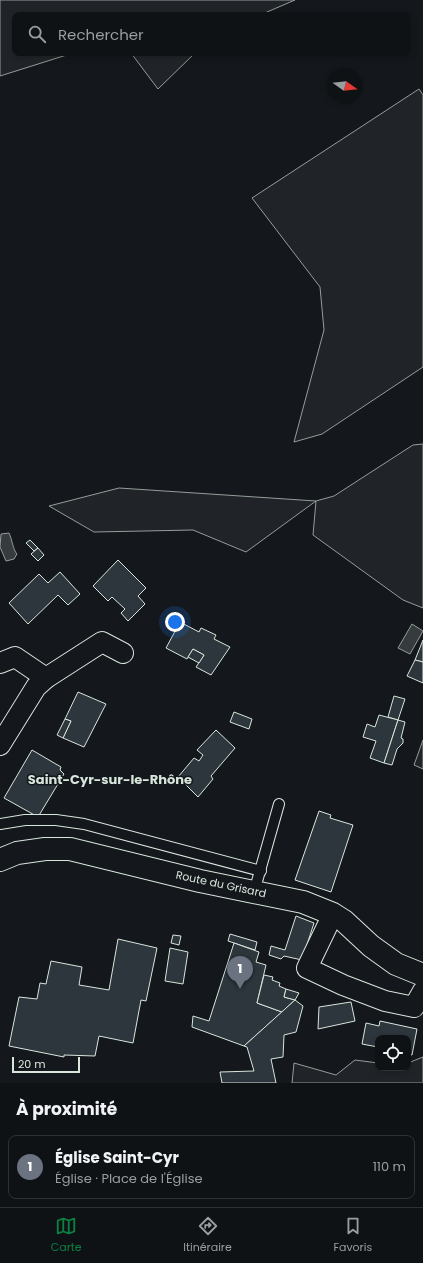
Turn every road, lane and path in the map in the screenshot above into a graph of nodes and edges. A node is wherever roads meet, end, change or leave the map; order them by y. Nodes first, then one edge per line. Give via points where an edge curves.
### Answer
1 (123, 653) dead end
2 (0, 663) edge
3 (46, 678) junction
4 (0, 745) edge
5 (279, 804) dead end
6 (0, 824) edge
7 (0, 860) edge
8 (261, 871) junction
9 (254, 892) junction
10 (333, 914) junction
11 (423, 975) edge
12 (423, 991) edge

1 - 3 street via 102,642
2 - 3 street via 15,657
3 - 4 street via 36,687
5 - 8 lane
6 - 8 lane via 25,820 56,820 84,824
7 - 9 street, Route du Grisard via 16,853 70,849
8 - 9 lane
9 - 10 street, Route du Grisard via 303,902
10 - 11 street, Route du Grisard via 396,964
10 - 12 street via 307,968 385,1001 414,1007

